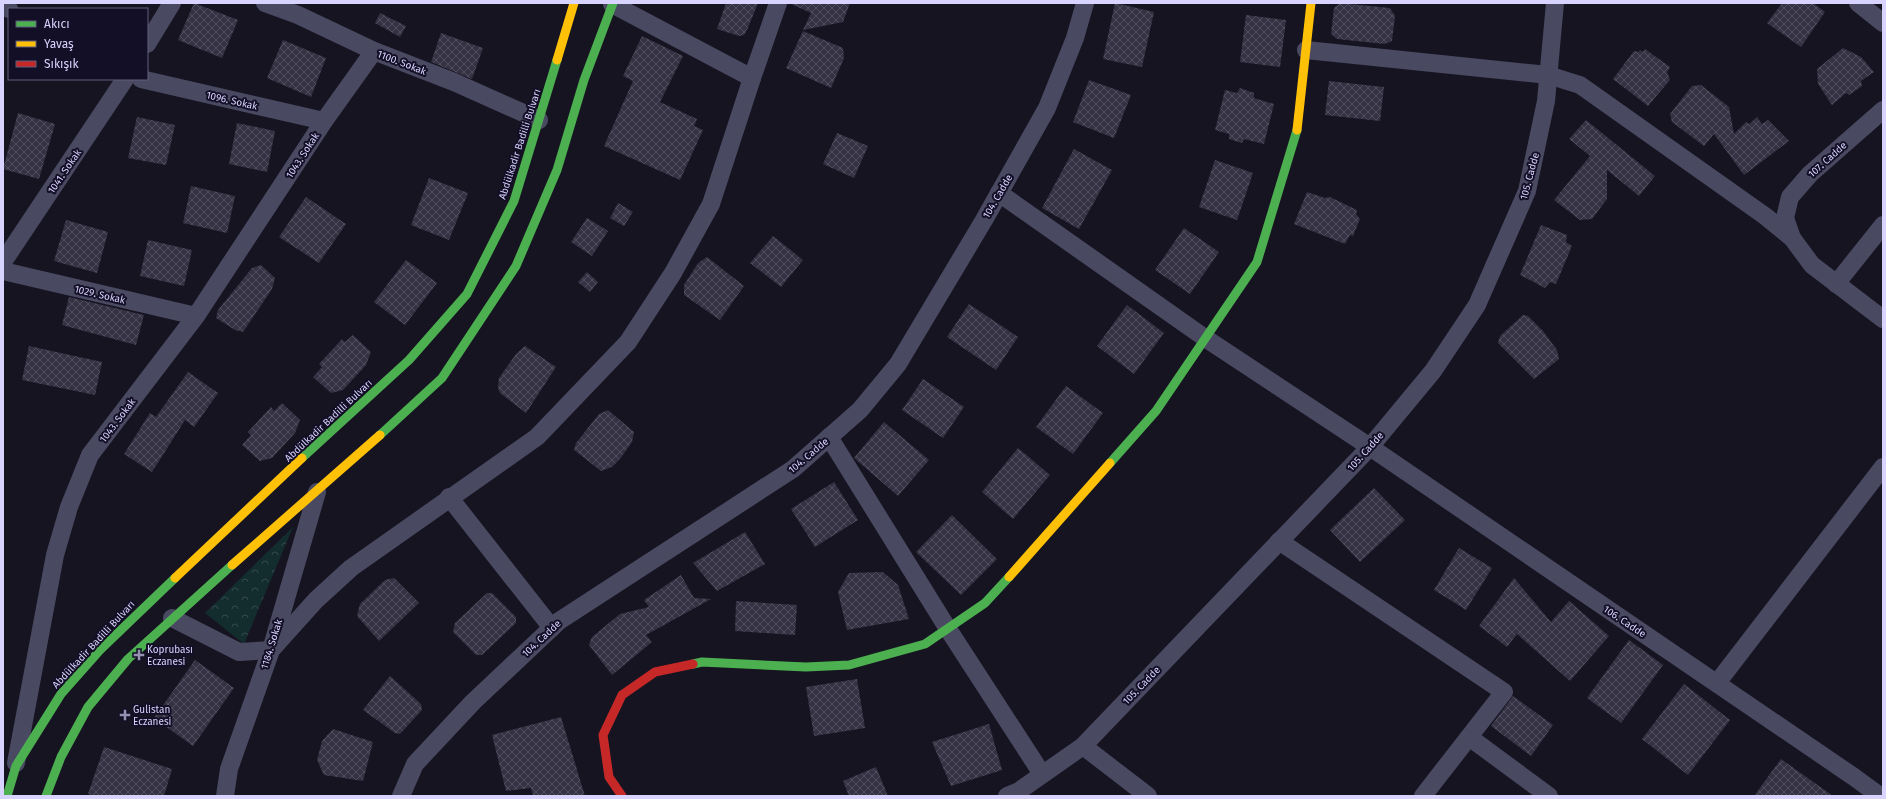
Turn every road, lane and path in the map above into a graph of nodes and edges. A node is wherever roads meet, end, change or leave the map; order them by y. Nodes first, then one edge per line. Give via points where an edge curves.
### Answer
1 (172, 3) edge
2 (265, 3) edge
3 (612, 3) edge
4 (778, 3) edge
5 (1085, 3) edge
6 (1311, 3) edge
7 (1555, 3) edge
8 (1858, 3) edge
9 (568, 5) edge
10 (1883, 23) edge
11 (148, 42) edge
12 (1306, 50) junction
13 (374, 51) junction
14 (1548, 75) junction
15 (752, 78) junction
16 (124, 80) edge
17 (144, 80) edge
18 (1883, 110) edge
19 (539, 120) junction
20 (324, 121) junction
21 (999, 193) junction
22 (1883, 225) edge
23 (1792, 238) junction
24 (3, 262) edge
25 (3, 271) edge
26 (1836, 284) junction
27 (196, 316) junction
28 (1883, 319) edge
29 (1205, 338) junction
30 (829, 437) junction
31 (1370, 447) junction
32 (1883, 467) edge
33 (317, 492) junction
34 (449, 497) junction
35 (1279, 541) junction
36 (172, 618) junction
37 (552, 628) junction
38 (948, 629) junction
39 (271, 650) junction
40 (1717, 683) junction
41 (1469, 737) junction
42 (1083, 746) junction
43 (16, 766) junction
44 (1042, 774) junction
45 (7, 796) edge
46 (46, 796) edge
47 (225, 796) edge
48 (401, 796) edge
49 (622, 796) edge
50 (1007, 796) edge
51 (1148, 796) edge
52 (1423, 796) edge
53 (1549, 796) edge
54 (1880, 796) edge

1 - 11 street
2 - 13 street, 1100. Sokak via 298,15
3 - 15 street
3 - 33 main road via 584,80 557,170 516,266 442,378
4 - 15 street
5 - 21 street, 104. Cadde via 1075,38 1047,108
6 - 12 main road
7 - 14 street, 105. Cadde
8 - 10 street
9 - 19 main road, Abdülkadir Badilli Bulvarı
12 - 14 street
12 - 29 main road via 1296,137 1257,262
13 - 19 street, 1100. Sokak via 454,82
13 - 20 street, 1043. Sokak
14 - 23 street via 1580,85 1765,216
14 - 31 street, 105. Cadde via 1546,101 1526,191 1477,305 1433,371
15 - 34 street via 711,204 673,273 628,342 537,437
16 - 24 street, 1041. Sokak
17 - 20 street, 1096. Sokak
18 - 23 street, 107. Cadde via 1810,174 1790,197 1785,218
19 - 43 main road, Abdülkadir Badilli Bulvarı via 514,201 467,294 409,360 248,508 100,650 61,694
20 - 27 street, 1043. Sokak
21 - 29 street, 106. Cadde
21 - 30 street, 104. Cadde via 898,364 860,410
22 - 26 street
23 - 26 street via 1812,265
25 - 27 street, 1029. Sokak
26 - 28 street
27 - 43 street, 1043. Sokak via 90,455 69,507 55,555
29 - 31 street, 106. Cadde
29 - 38 main road via 1156,411 1141,428 985,603
30 - 37 street, 104. Cadde via 793,469
30 - 38 street
31 - 35 street, 105. Cadde
31 - 40 street, 106. Cadde
32 - 40 street
33 - 36 main road
33 - 39 street, 1184. Sokak
34 - 37 street
34 - 39 street via 351,568 316,600
35 - 41 street via 1504,692
35 - 42 street, 105. Cadde
36 - 39 street via 239,652
36 - 46 main road via 128,659 88,706 61,757
37 - 48 street, 104. Cadde via 472,702 415,764
38 - 44 street
38 - 49 main road via 925,644 849,665 806,667 702,662 654,672 622,695 603,735 609,777
39 - 47 street, 1184. Sokak via 229,768
40 - 54 street, 106. Cadde
41 - 52 street
41 - 53 street
42 - 44 street, 105. Cadde
42 - 51 street
43 - 45 main road, Abdülkadir Badilli Bulvarı
44 - 50 street, 105. Cadde via 1019,791

